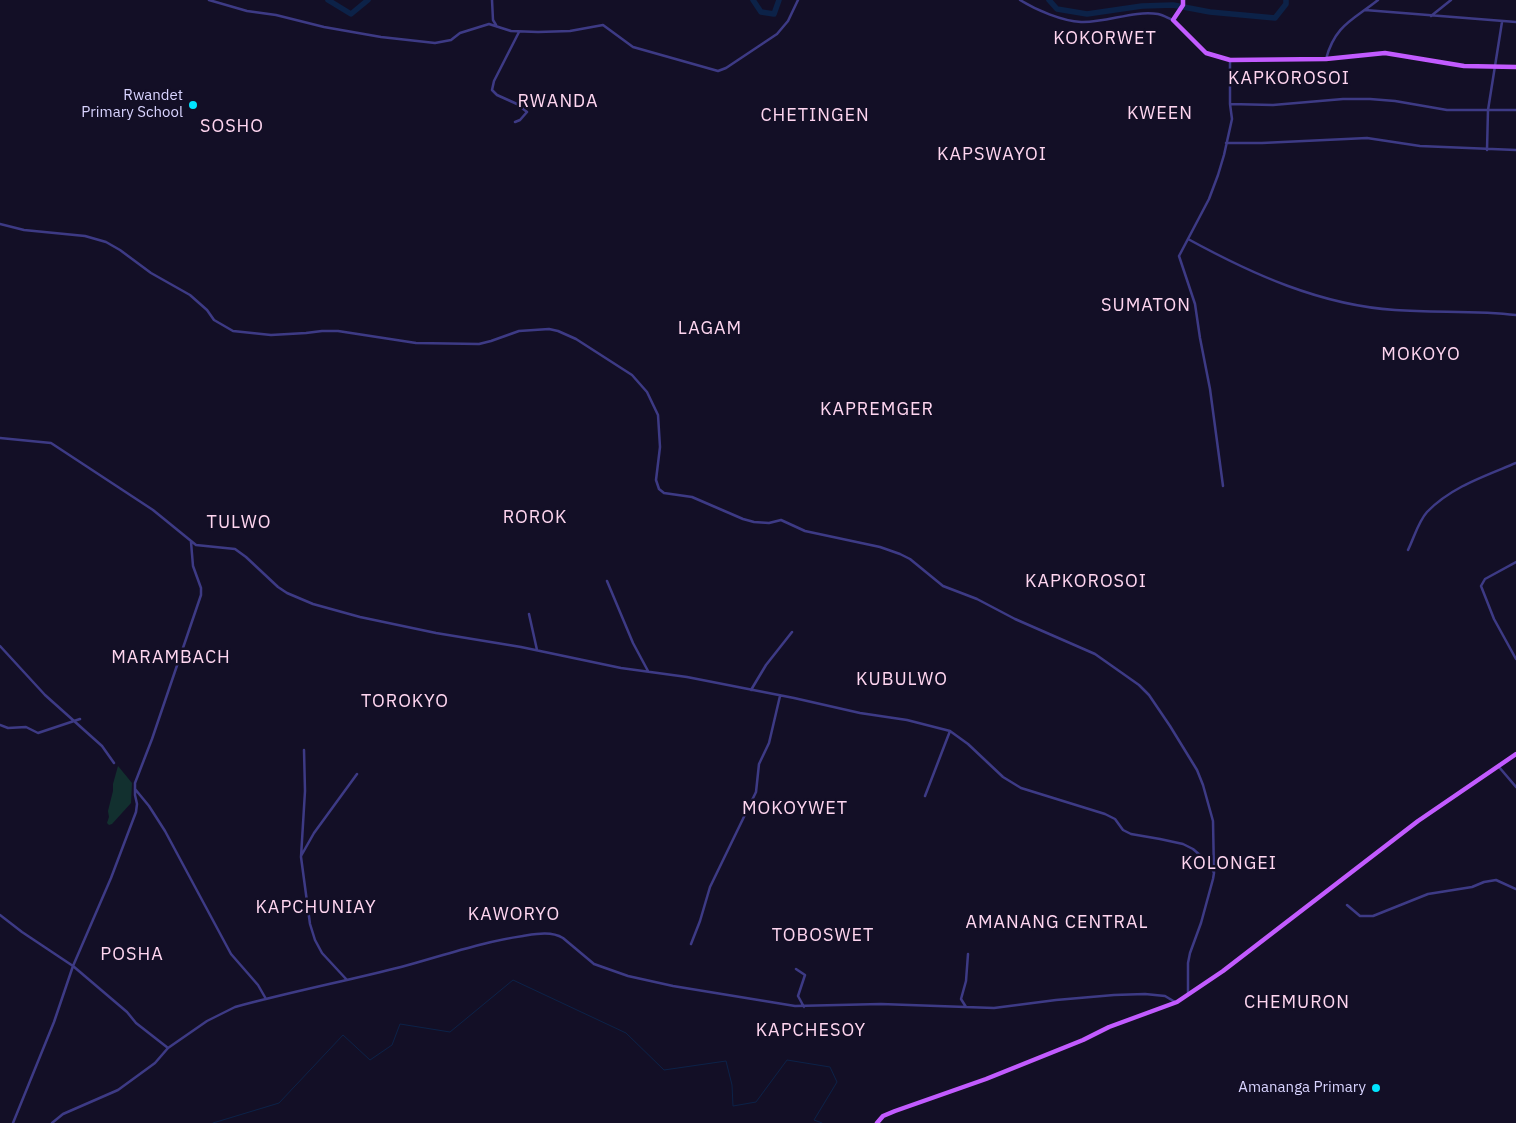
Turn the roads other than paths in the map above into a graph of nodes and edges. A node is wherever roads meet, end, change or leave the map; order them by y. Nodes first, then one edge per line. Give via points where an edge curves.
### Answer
1 (209, 0) edge
2 (492, 0) edge
3 (798, 0) edge
4 (1020, 0) edge
5 (1378, 0) edge
6 (1450, 0) edge
7 (1183, 2) edge
8 (1365, 10) junction
9 (1431, 16) junction
10 (1173, 20) junction
11 (1502, 22) junction
12 (1516, 22) edge
13 (496, 25) junction
14 (519, 32) junction
15 (1326, 59) junction
16 (1230, 60) junction
17 (1494, 67) junction
18 (1516, 67) edge
19 (1230, 104) junction
20 (1488, 110) junction
21 (1516, 110) edge
22 (515, 122) dead end
23 (1226, 143) junction
24 (1487, 150) junction
25 (1516, 150) edge
26 (0, 224) edge
27 (1188, 239) junction
28 (1516, 315) edge
29 (0, 438) edge
30 (1516, 463) edge
31 (1223, 486) dead end
32 (191, 542) junction
33 (1408, 550) dead end
34 (1516, 562) edge
35 (607, 582) dead end
36 (530, 614) dead end
37 (792, 632) dead end
38 (0, 646) edge
39 (537, 650) junction
40 (1516, 660) edge
41 (649, 672) junction
42 (751, 690) junction
43 (780, 696) junction
44 (80, 719) dead end
45 (74, 720) junction
46 (0, 725) edge
47 (950, 731) junction
48 (304, 750) dead end
49 (1516, 754) edge
50 (114, 764) dead end
51 (1498, 765) junction
52 (357, 774) dead end
53 (1516, 787) edge
54 (134, 788) junction
55 (925, 796) dead end
56 (301, 857) junction
57 (1214, 873) junction
58 (1516, 889) edge
59 (1347, 905) dead end
60 (0, 915) edge
61 (690, 944) dead end
62 (968, 954) dead end
63 (73, 966) junction
64 (796, 968) dead end
65 (348, 980) junction
66 (1188, 994) junction
67 (266, 999) junction
68 (1177, 1002) junction
69 (804, 1007) junction
70 (966, 1008) junction
71 (168, 1048) junction
72 (13, 1123) edge
73 (52, 1123) edge
74 (878, 1123) edge

1 - 13 street via 324,27 435,43 451,40 482,25
2 - 13 street
3 - 14 street via 788,21 777,34 718,70 633,47 603,25 570,31
4 - 10 street via 1032,8 1081,22 1158,14
5 - 8 street
6 - 9 street
7 - 10 main road
8 - 9 street
8 - 15 street via 1336,34
9 - 11 street
10 - 16 main road via 1206,53
11 - 12 street
11 - 17 street
13 - 14 street
14 - 22 street via 492,90 527,112
15 - 16 main road
15 - 17 main road via 1385,53 1450,64
16 - 19 street
17 - 18 main road
17 - 20 street
19 - 20 street via 1273,105 1370,99 1447,110
19 - 23 street via 1232,118
20 - 21 street
20 - 24 street
23 - 24 street via 1367,138 1420,146
23 - 27 street via 1213,189
24 - 25 street
26 - 57 street via 106,242 190,295 214,320 233,331 271,334 322,331 416,343 479,344 519,331 549,330 576,339 632,375 647,392 658,415 660,458 656,480 664,493 692,497 754,522 781,520 805,531 900,554 938,583 1095,654 1139,685 1150,695 1203,784 1213,821
27 - 28 street via 1266,278 1323,297 1395,310
27 - 31 street via 1179,260 1196,309
29 - 32 street via 51,443 153,510
30 - 33 street via 1448,494 1422,519
32 - 39 street via 203,547 235,549 278,587 313,604 436,633
32 - 54 street via 193,566 202,595
34 - 40 street via 1485,579 1481,586
35 - 41 street
36 - 39 street
37 - 42 street
38 - 45 street via 45,695
39 - 41 street
41 - 42 street
42 - 43 street
43 - 47 street
43 - 61 street via 769,743 759,764 756,792 710,887
44 - 45 street
45 - 46 street via 38,733 26,726 8,728
45 - 50 street via 102,746
47 - 55 street
47 - 57 street via 1012,784 1105,814 1131,834 1193,848 1209,863
48 - 56 street
49 - 51 main road
51 - 53 street
51 - 66 main road
52 - 56 street via 314,833
54 - 63 street via 138,804 136,812
54 - 67 street via 165,830 231,954
56 - 65 street via 315,940 322,953
57 - 66 street via 1188,962
58 - 59 street via 1496,880 1484,882 1428,894 1373,916 1360,916
60 - 63 street
62 - 70 street via 961,999
63 - 71 street
63 - 72 street
64 - 69 street via 805,975 798,996
65 - 67 street
65 - 69 street via 482,944 547,933 563,938 594,964 628,976
66 - 68 main road
67 - 71 street via 223,1012
68 - 70 street via 1165,996 1114,995
68 - 74 main road via 986,1079 895,1111 883,1116
69 - 70 street via 881,1004
71 - 73 street via 118,1090 63,1114

